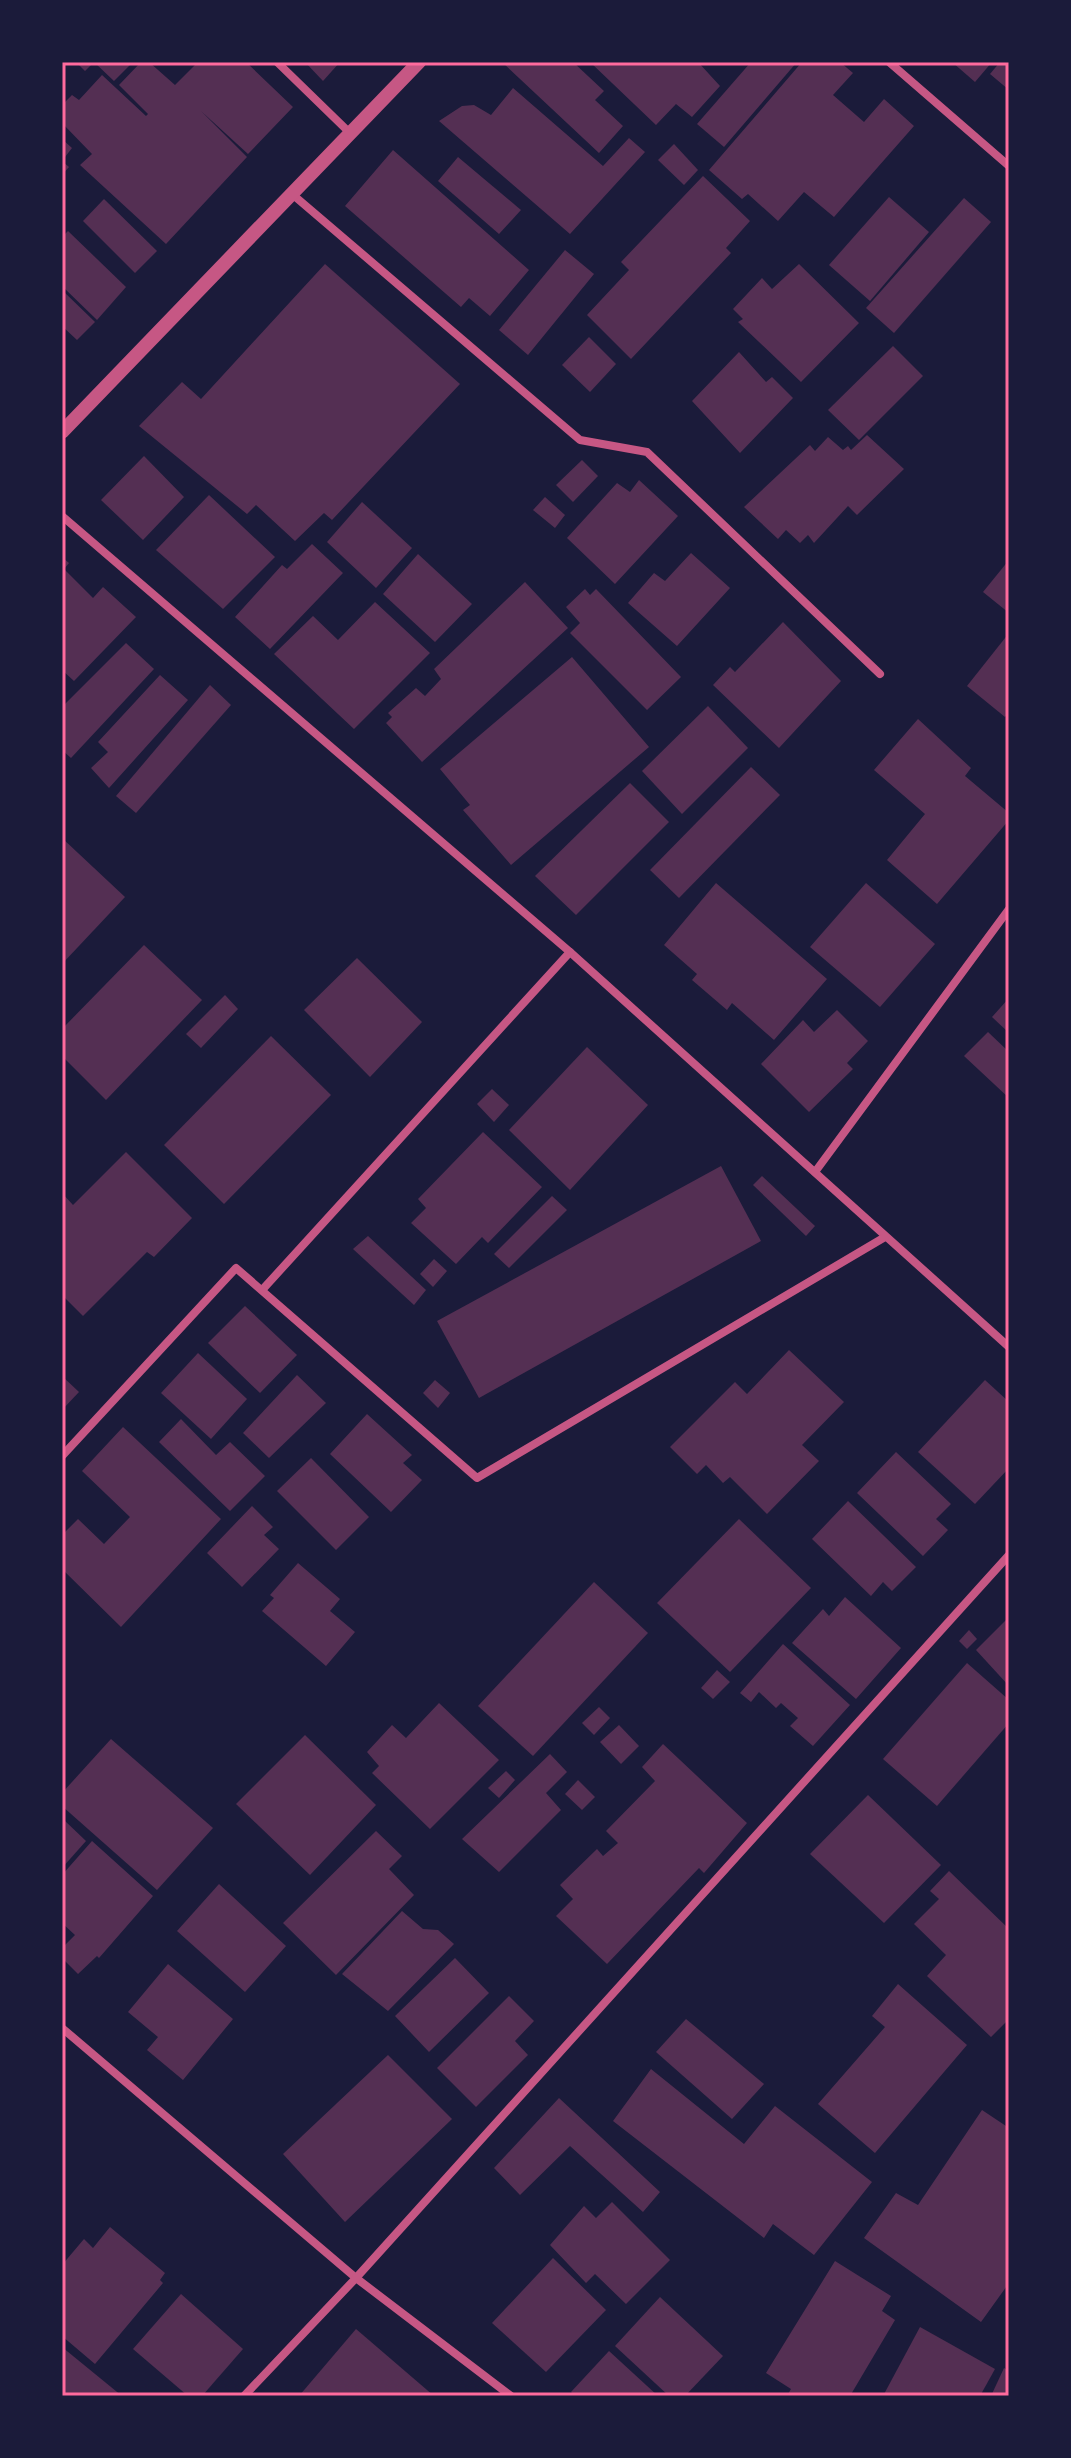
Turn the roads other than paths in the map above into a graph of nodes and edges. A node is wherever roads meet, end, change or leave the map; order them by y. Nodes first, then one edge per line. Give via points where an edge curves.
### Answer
1 (277, 62) edge
2 (419, 62) edge
3 (889, 62) edge
4 (352, 135) junction
5 (1009, 166) edge
6 (292, 194) junction
7 (62, 432) edge
8 (62, 516) edge
9 (880, 674) dead end
10 (1009, 909) edge
11 (570, 952) junction
12 (815, 1172) junction
13 (885, 1237) junction
14 (263, 1289) junction
15 (1008, 1344) edge
16 (62, 1456) edge
17 (1009, 1555) edge
18 (62, 2028) edge
19 (356, 2278) junction
20 (244, 2396) edge
21 (511, 2396) edge

1 - 4 street
2 - 4 street
3 - 5 street
4 - 6 street
6 - 7 street
6 - 9 street via 580,440 647,452
8 - 11 street
10 - 12 street
11 - 12 street
11 - 14 street
12 - 13 street
13 - 14 street via 477,1478
13 - 15 street
14 - 16 street via 236,1268
17 - 19 street
18 - 19 street
19 - 20 street
19 - 21 street

